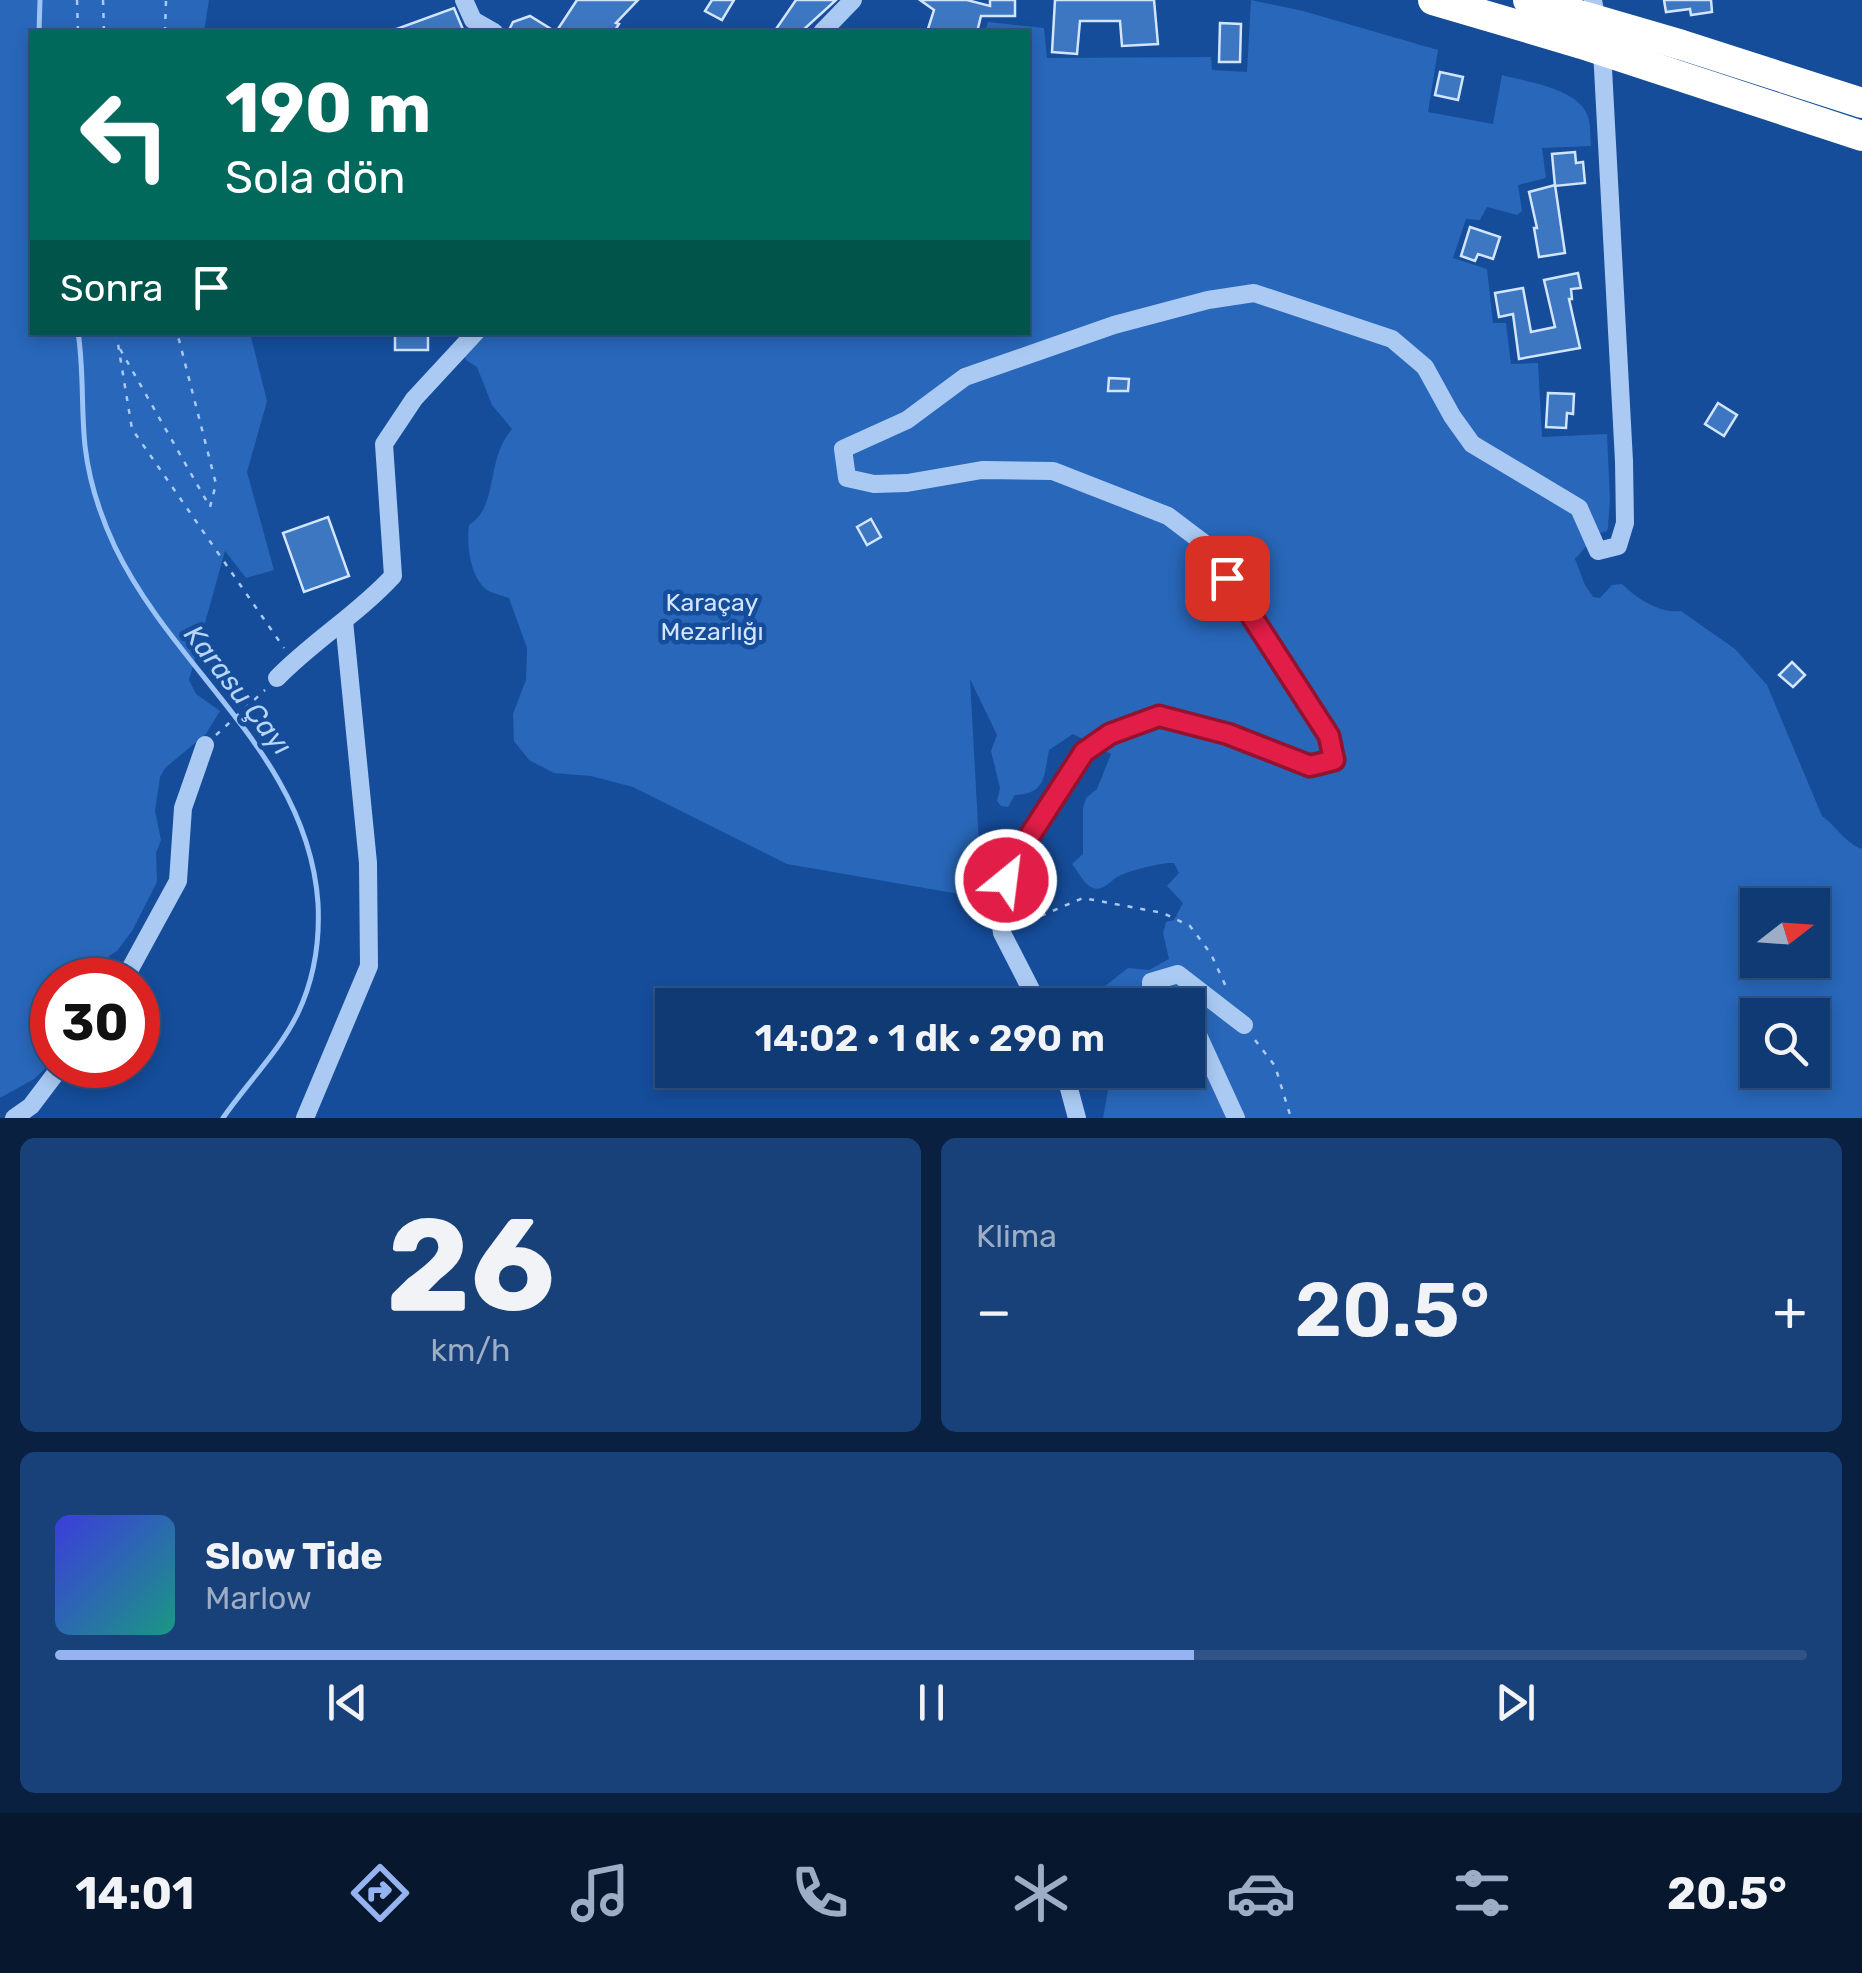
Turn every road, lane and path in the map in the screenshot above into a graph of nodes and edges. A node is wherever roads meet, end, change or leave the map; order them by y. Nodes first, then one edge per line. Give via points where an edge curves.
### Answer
1 (76, 0) edge
2 (103, 0) edge
3 (166, 0) edge
4 (464, 0) edge
5 (854, 0) edge
6 (1433, 0) edge
7 (1528, 0) edge
8 (1594, 10) edge
9 (78, 30) edge
10 (104, 30) edge
11 (164, 30) edge
12 (490, 30) edge
13 (824, 30) edge
14 (1602, 50) junction
15 (1862, 103) edge
16 (1862, 136) edge
17 (117, 335) edge
18 (117, 335) edge
19 (178, 335) edge
20 (473, 335) edge
21 (344, 621) junction
22 (294, 662) junction
23 (278, 678) joint
24 (205, 746) joint
25 (136, 958) edge
26 (1030, 988) edge
27 (1151, 988) edge
28 (1196, 988) edge
29 (1205, 995) edge
30 (1244, 1025) dead end
31 (1205, 1050) edge
32 (45, 1088) edge
33 (1069, 1088) edge
34 (14, 1118) edge
35 (305, 1118) edge
36 (1077, 1118) edge
37 (1236, 1118) edge

1 - 9 path
2 - 10 path
3 - 11 path
4 - 12 street via 473,20
5 - 13 street
6 - 14 highway
7 - 8 highway
8 - 14 street
8 - 15 highway
14 - 16 highway
14 - 26 street via 1624,461 1626,523 1618,546 1598,551 1579,508 1472,444 1425,367 1392,339 1254,294 1114,325 965,378 907,420 843,449 847,478 874,484 982,470 1053,471 1168,516 1206,544 1329,736 1334,760 1310,766 1159,716 1084,752 1014,860 997,900 1002,933
17 - 19 path via 210,507 216,484
18 - 22 path via 132,429
20 - 21 street via 414,399 384,444 394,576
21 - 22 street
21 - 35 street via 368,863 369,966
22 - 23 street
23 - 24 path
24 - 25 street via 183,808 178,881
27 - 28 street via 1151,982 1178,974
29 - 30 street
31 - 37 street
32 - 34 street
33 - 36 street

